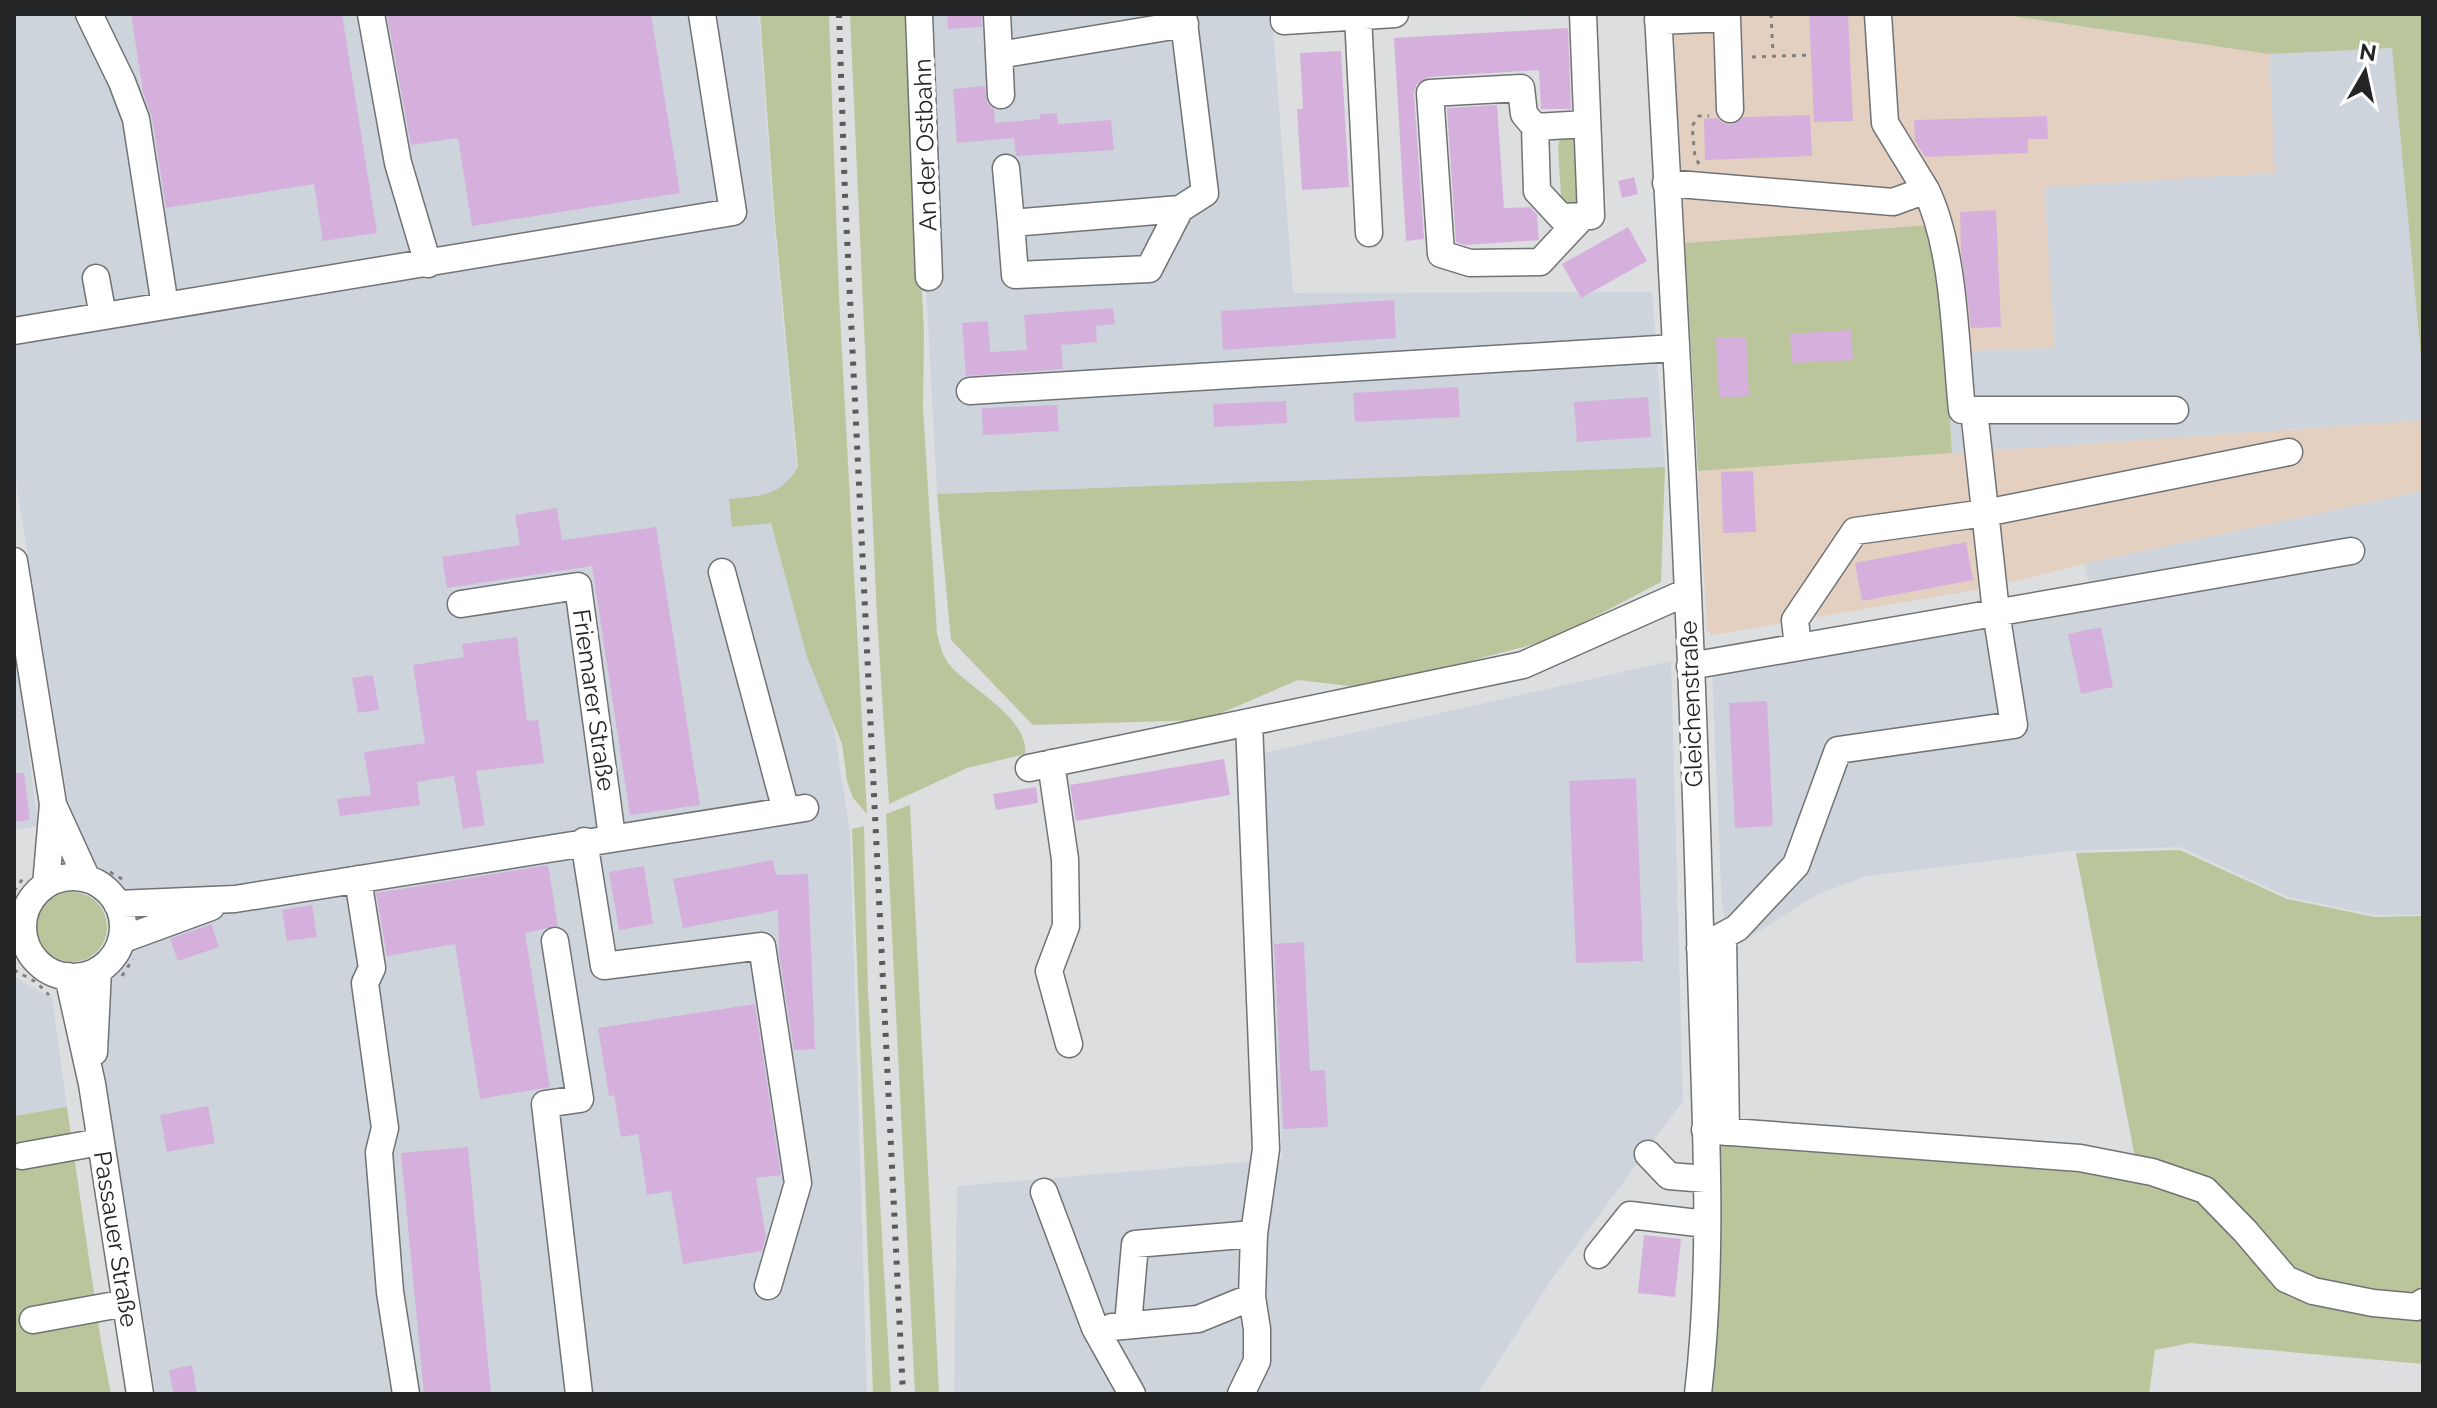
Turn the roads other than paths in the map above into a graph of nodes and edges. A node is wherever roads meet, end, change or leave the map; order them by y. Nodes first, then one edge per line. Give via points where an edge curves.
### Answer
1 (89, 14) edge
2 (371, 14) edge
3 (702, 14) edge
4 (919, 14) edge
5 (997, 14) edge
6 (1284, 14) edge
7 (1395, 14) edge
8 (1583, 14) edge
9 (1878, 14) edge
10 (1358, 16) junction
11 (1727, 16) edge
12 (1658, 17) edge
13 (1184, 19) edge
14 (999, 55) junction
15 (1001, 95) dead end
16 (1730, 109) road end
17 (1587, 124) junction
18 (1535, 127) junction
19 (1006, 168) dead end
20 (1666, 183) junction
21 (1926, 190) junction
22 (1180, 209) junction
23 (1583, 216) junction
24 (1011, 223) junction
25 (1369, 233) dead end
26 (428, 264) junction
27 (929, 277) dead end
28 (96, 278) dead end
29 (165, 306) junction
30 (103, 316) junction
31 (14, 331) edge
32 (1675, 348) junction
33 (970, 391) dead end
34 (1974, 410) junction
35 (2175, 410) dead end
36 (2289, 452) dead end
37 (1985, 513) junction
38 (2351, 551) dead end
39 (14, 561) edge
40 (722, 572) dead end
41 (1687, 592) junction
42 (461, 604) dead end
43 (1996, 612) junction
44 (1798, 647) junction
45 (1690, 666) junction
46 (1249, 722) junction
47 (53, 804) junction
48 (612, 837) junction
49 (584, 841) junction
50 (87, 879) junction
51 (358, 879) junction
52 (46, 885) junction
53 (235, 899) junction
54 (117, 904) junction
55 (19, 918) edge
56 (121, 940) junction
57 (555, 941) dead end
58 (1711, 942) junction
59 (19, 958) edge
60 (98, 970) junction
61 (68, 976) junction
62 (1069, 1044) dead end
63 (92, 1084) junction
64 (1716, 1131) junction
65 (100, 1142) junction
66 (1648, 1154) dead end
67 (22, 1156) dead end
68 (1706, 1179) junction
69 (1044, 1192) dead end
70 (1706, 1224) junction
71 (1254, 1234) junction
72 (1598, 1255) dead end
73 (768, 1286) dead end
74 (1252, 1297) junction
75 (2423, 1302) edge
76 (126, 1303) junction
77 (33, 1320) dead end
78 (1128, 1325) junction
79 (1095, 1328) junction
80 (140, 1394) edge
81 (406, 1394) edge
82 (579, 1394) edge
83 (1132, 1394) edge
84 (1241, 1394) edge
85 (1698, 1394) edge

1 - 29 street via 136,119
2 - 26 street via 398,163
3 - 26 street via 733,212
4 - 27 street, An der Ostbahn
5 - 14 street
6 - 10 street via 1284,21
7 - 10 street
8 - 17 street
9 - 21 street via 1885,123
10 - 25 street
11 - 12 street
11 - 16 street
12 - 20 street, Gleichenstraße
13 - 14 street
13 - 22 street via 1205,193
14 - 15 street
17 - 18 street
17 - 23 street via 1591,216
18 - 23 street via 1537,191 1561,217
18 - 23 street via 1524,114 1521,88 1430,93 1441,254 1470,263 1540,262
19 - 24 street
20 - 21 street via 1893,202
20 - 32 street, Gleichenstraße
21 - 34 street via 1938,214 1945,251 1962,410
22 - 24 street
22 - 24 street via 1149,269 1015,275
26 - 29 street
28 - 30 street
29 - 30 street
30 - 31 street
32 - 33 street
32 - 41 street, Gleichenstraße
34 - 35 street
34 - 37 street
36 - 37 street
37 - 43 street
37 - 44 street via 1855,531 1795,620
38 - 43 street
39 - 47 street
40 - 48 street via 796,809
41 - 45 street, Gleichenstraße
41 - 46 street via 1523,665
42 - 48 street, Friemarer Straße via 578,586
43 - 44 street
43 - 58 street via 2014,725 1838,750 1796,865 1737,928
44 - 45 street
45 - 58 street, Gleichenstraße
46 - 62 street via 1040,766 1065,859 1066,926 1049,971
46 - 71 street via 1266,1149
47 - 50 street
47 - 52 street
48 - 49 street
49 - 51 street
49 - 73 street via 604,966 762,946 798,1183
50 - 52 street via 64,877
50 - 54 street via 108,891
51 - 53 street
51 - 81 street via 372,968 365,983 385,1128 379,1152 390,1292
52 - 55 street
53 - 54 street
53 - 56 street
54 - 56 street
55 - 59 street via 24,938
56 - 60 street
57 - 82 street via 580,1099 545,1104
58 - 64 street, Gleichenstraße
59 - 61 street
60 - 61 street
60 - 63 street, Passauer Straße
61 - 63 street, Passauer Straße
63 - 65 street, Passauer Straße
64 - 68 street, Gleichenstraße
64 - 75 street via 2080,1158 2152,1172 2205,1190 2286,1279 2313,1291 2373,1303 2417,1307
65 - 67 street
65 - 76 street, Passauer Straße
66 - 68 street via 1669,1176
68 - 70 street, Gleichenstraße
69 - 79 street
70 - 72 street via 1630,1215
70 - 85 street, Gleichenstraße
71 - 74 street
71 - 78 street via 1135,1244
74 - 78 street via 1198,1319
74 - 84 street via 1257,1361
76 - 77 street
76 - 80 street, Passauer Straße
78 - 79 street
79 - 83 street

